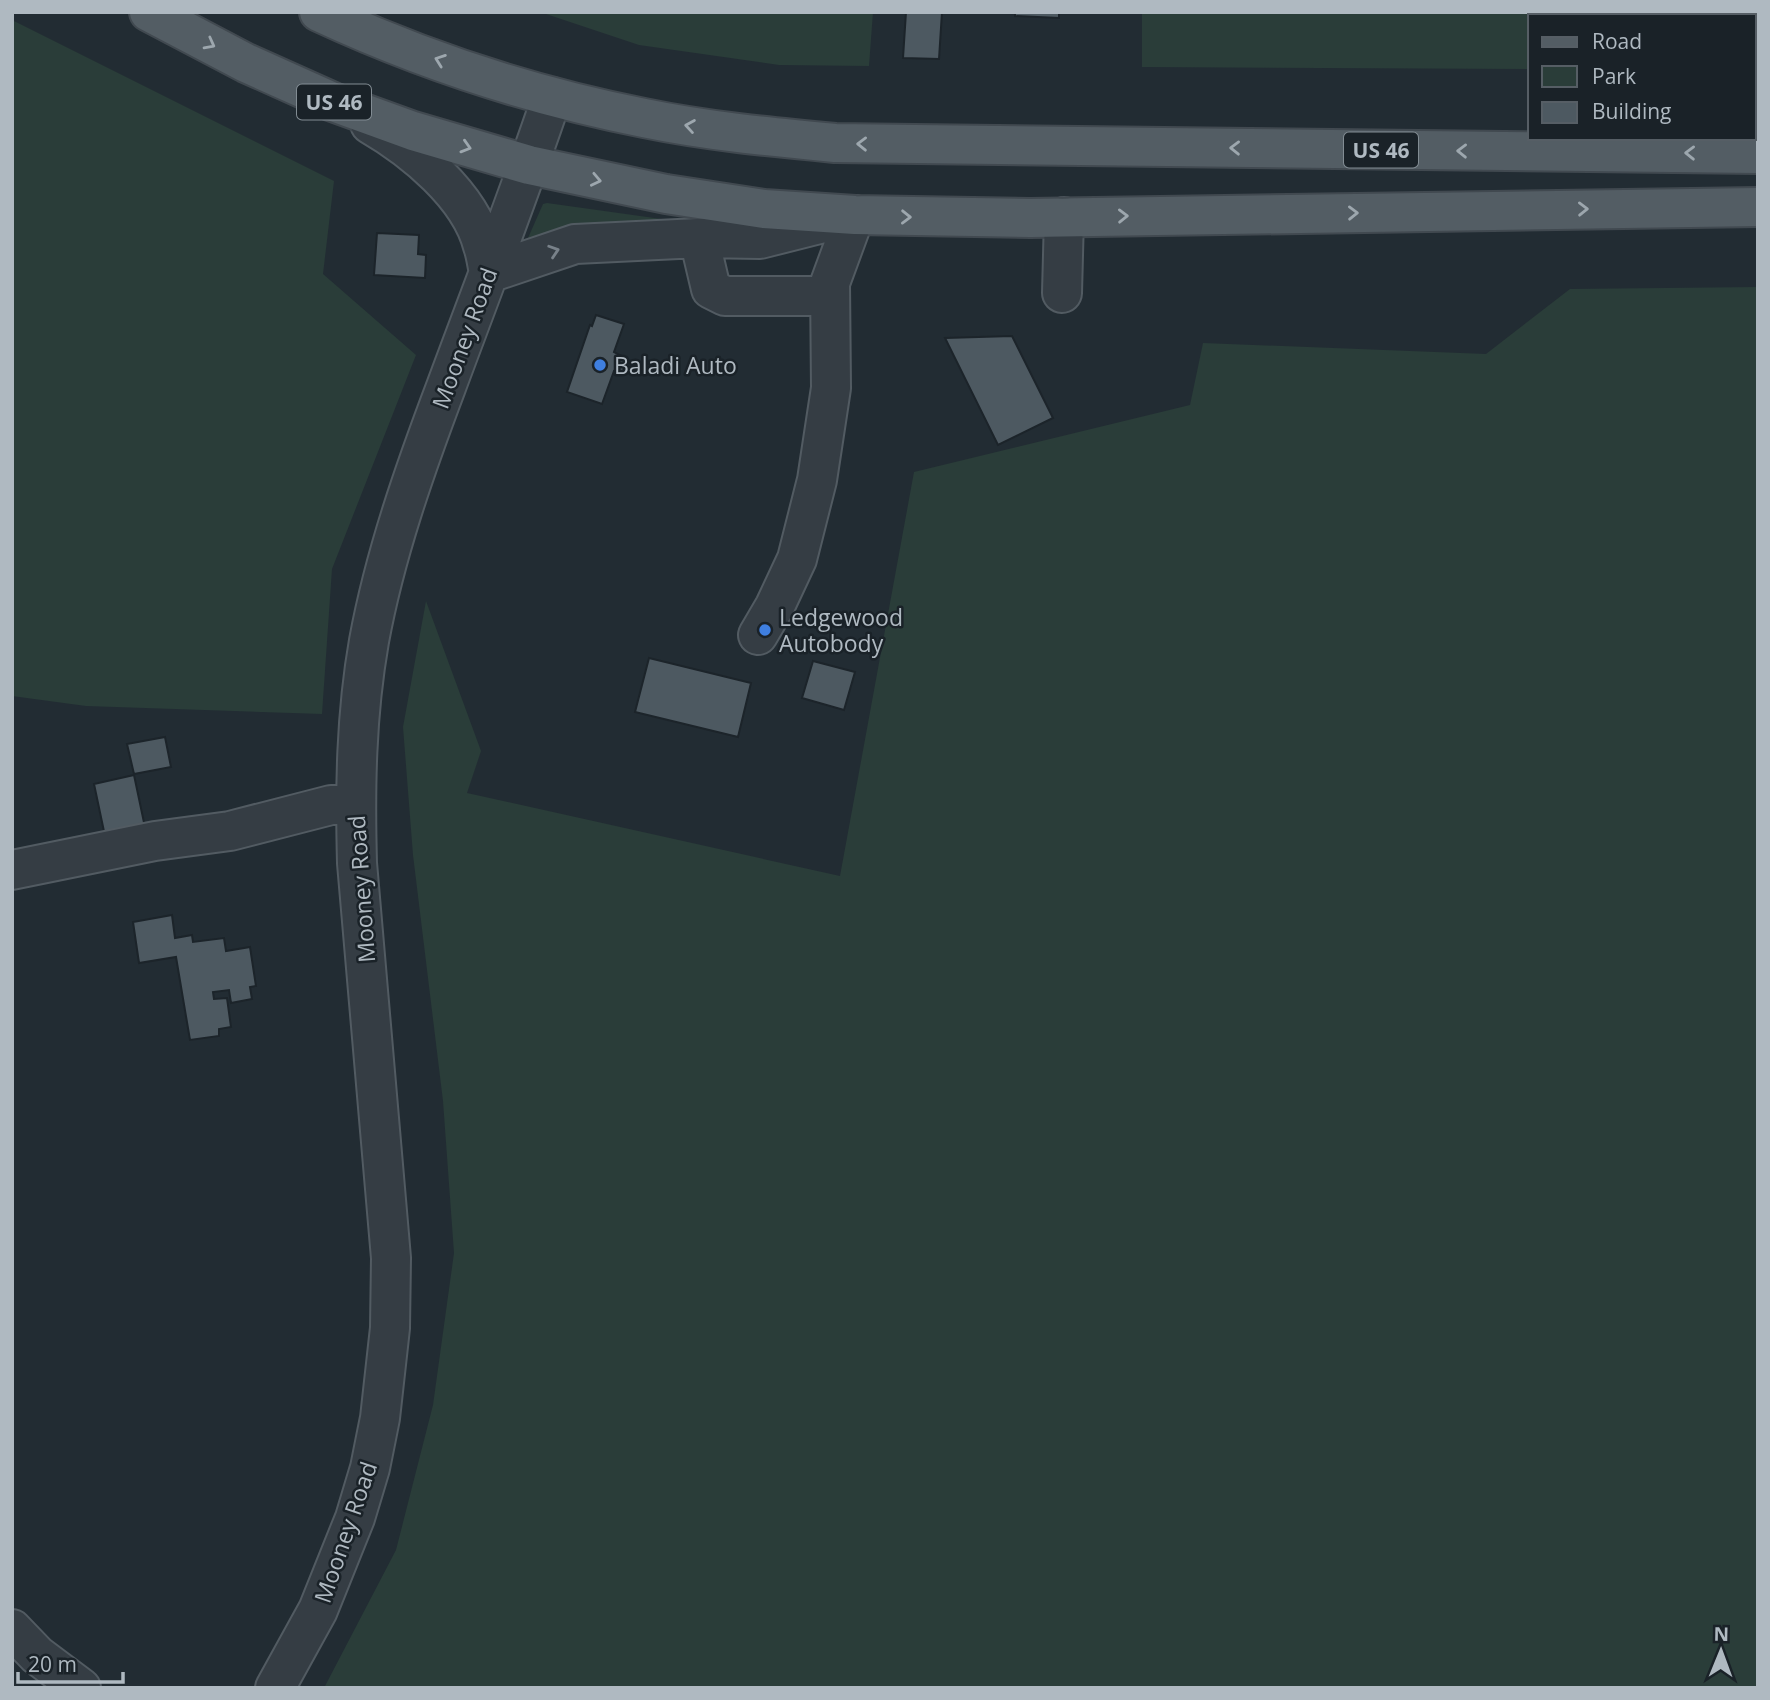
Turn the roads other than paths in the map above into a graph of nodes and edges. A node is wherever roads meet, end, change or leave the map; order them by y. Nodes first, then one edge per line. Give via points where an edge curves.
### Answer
1 (149, 12) edge
2 (319, 12) edge
3 (551, 97) junction
4 (333, 102) junction
5 (1758, 154) edge
6 (529, 165) junction
7 (1758, 207) edge
8 (855, 215) junction
9 (1064, 217) junction
10 (699, 238) junction
11 (489, 272) junction
12 (1062, 293) dead end
13 (830, 296) junction
14 (758, 635) dead end
15 (355, 805) junction
16 (12, 870) edge
17 (12, 1629) edge
18 (81, 1688) edge
19 (275, 1688) edge

1 -> 4 main road, US 46
3 -> 2 main road, US 46 via 464,69
5 -> 3 main road, US 46 via 835,143 737,134
3 - 6 street, Mooney Road
4 -> 6 main road, US 46
4 - 11 street via 414,152 439,176 483,243
6 -> 8 main road, US 46 via 718,202
6 - 11 street, Mooney Road
9 -> 7 main road, US 46
8 -> 9 main road, US 46
8 - 10 street via 760,239
8 - 13 street via 830,283
9 - 12 street
11 -> 10 street via 575,244
10 - 13 street via 711,289 725,296
11 - 15 street, Mooney Road via 388,562 369,641 358,719
13 - 14 street via 831,388 817,480 797,559
15 - 16 street via 331,805 230,831
15 - 19 street, Mooney Road via 391,1258 390,1328 380,1418 355,1518 318,1610
17 - 18 street via 37,1656

